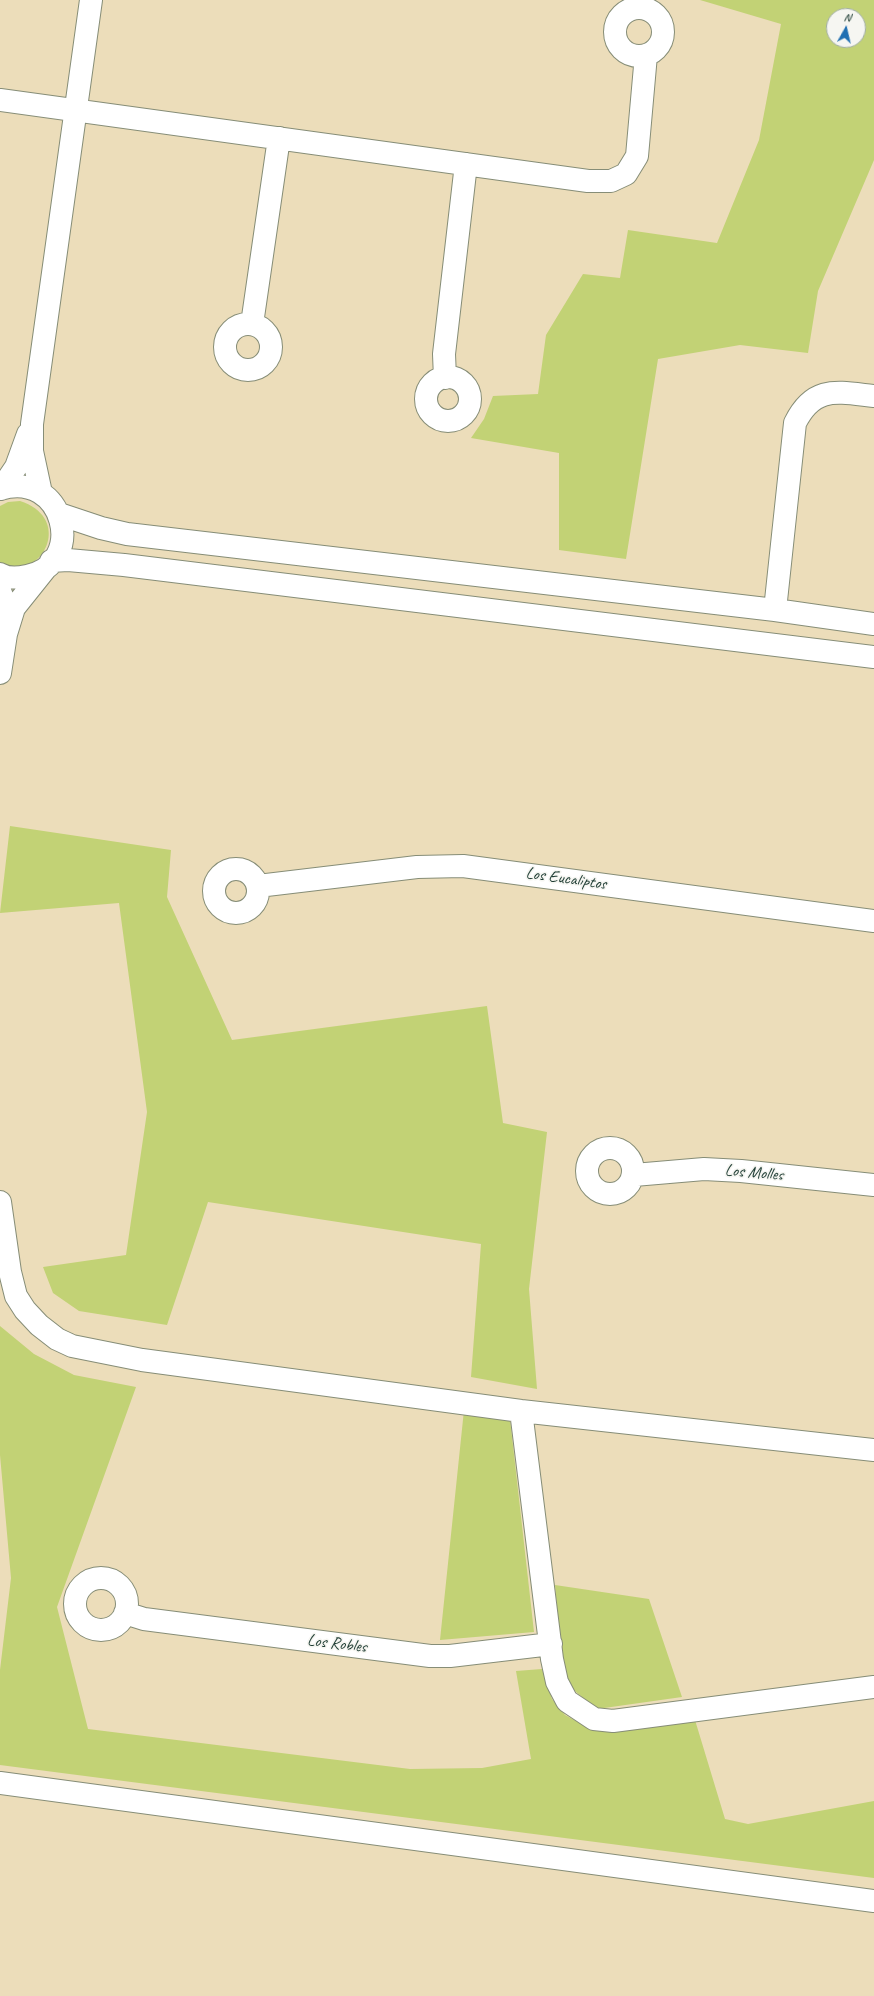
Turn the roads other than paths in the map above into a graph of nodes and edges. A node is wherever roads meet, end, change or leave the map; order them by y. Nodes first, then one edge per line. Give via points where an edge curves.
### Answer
1 (90, 0) edge
2 (646, 55) dead end
3 (0, 100) edge
4 (76, 110) junction
5 (279, 138) junction
6 (466, 164) junction
7 (252, 324) dead end
8 (445, 378) dead end
9 (874, 396) edge
10 (32, 424) junction
11 (0, 489) edge
12 (41, 493) junction
13 (59, 514) junction
14 (49, 564) junction
15 (0, 574) edge
16 (0, 591) edge
17 (775, 610) junction
18 (874, 624) edge
19 (6, 634) junction
20 (874, 657) edge
21 (0, 673) edge
22 (258, 886) dead end
23 (874, 920) edge
24 (634, 1175) dead end
25 (874, 1185) edge
26 (0, 1202) edge
27 (8, 1298) edge
28 (521, 1411) junction
29 (874, 1450) edge
30 (125, 1613) dead end
31 (551, 1644) junction
32 (874, 1687) edge
33 (0, 1783) edge
34 (874, 1901) edge

1 - 4 street
2 - 6 street via 637,156 626,174 611,181 588,181
3 - 4 street
4 - 5 street
4 - 10 street
5 - 6 street
5 - 7 street
6 - 8 street via 444,354
9 - 17 street via 837,392 826,394 815,398 802,408 795,423
10 - 11 street via 16,467
10 - 12 street via 32,451
11 - 12 street via 21,486
12 - 13 street via 52,502
13 - 14 street via 63,527 62,542
13 - 17 street via 127,534
14 - 15 street via 33,575 18,578
14 - 19 street via 14,608
14 - 20 street via 68,560 124,565
16 - 19 street via 4,601
17 - 18 street
19 - 21 street
22 - 23 street, Los Eucaliptos via 417,867 463,866
24 - 25 street, Los Molles via 704,1169
26 - 27 street via 10,1272
27 - 28 street via 39,1325 72,1346 142,1360
28 - 29 street
28 - 31 street
30 - 31 street, Los Robles via 144,1619 430,1656
31 - 32 street via 557,1682 567,1701 594,1719 613,1721
33 - 34 street

